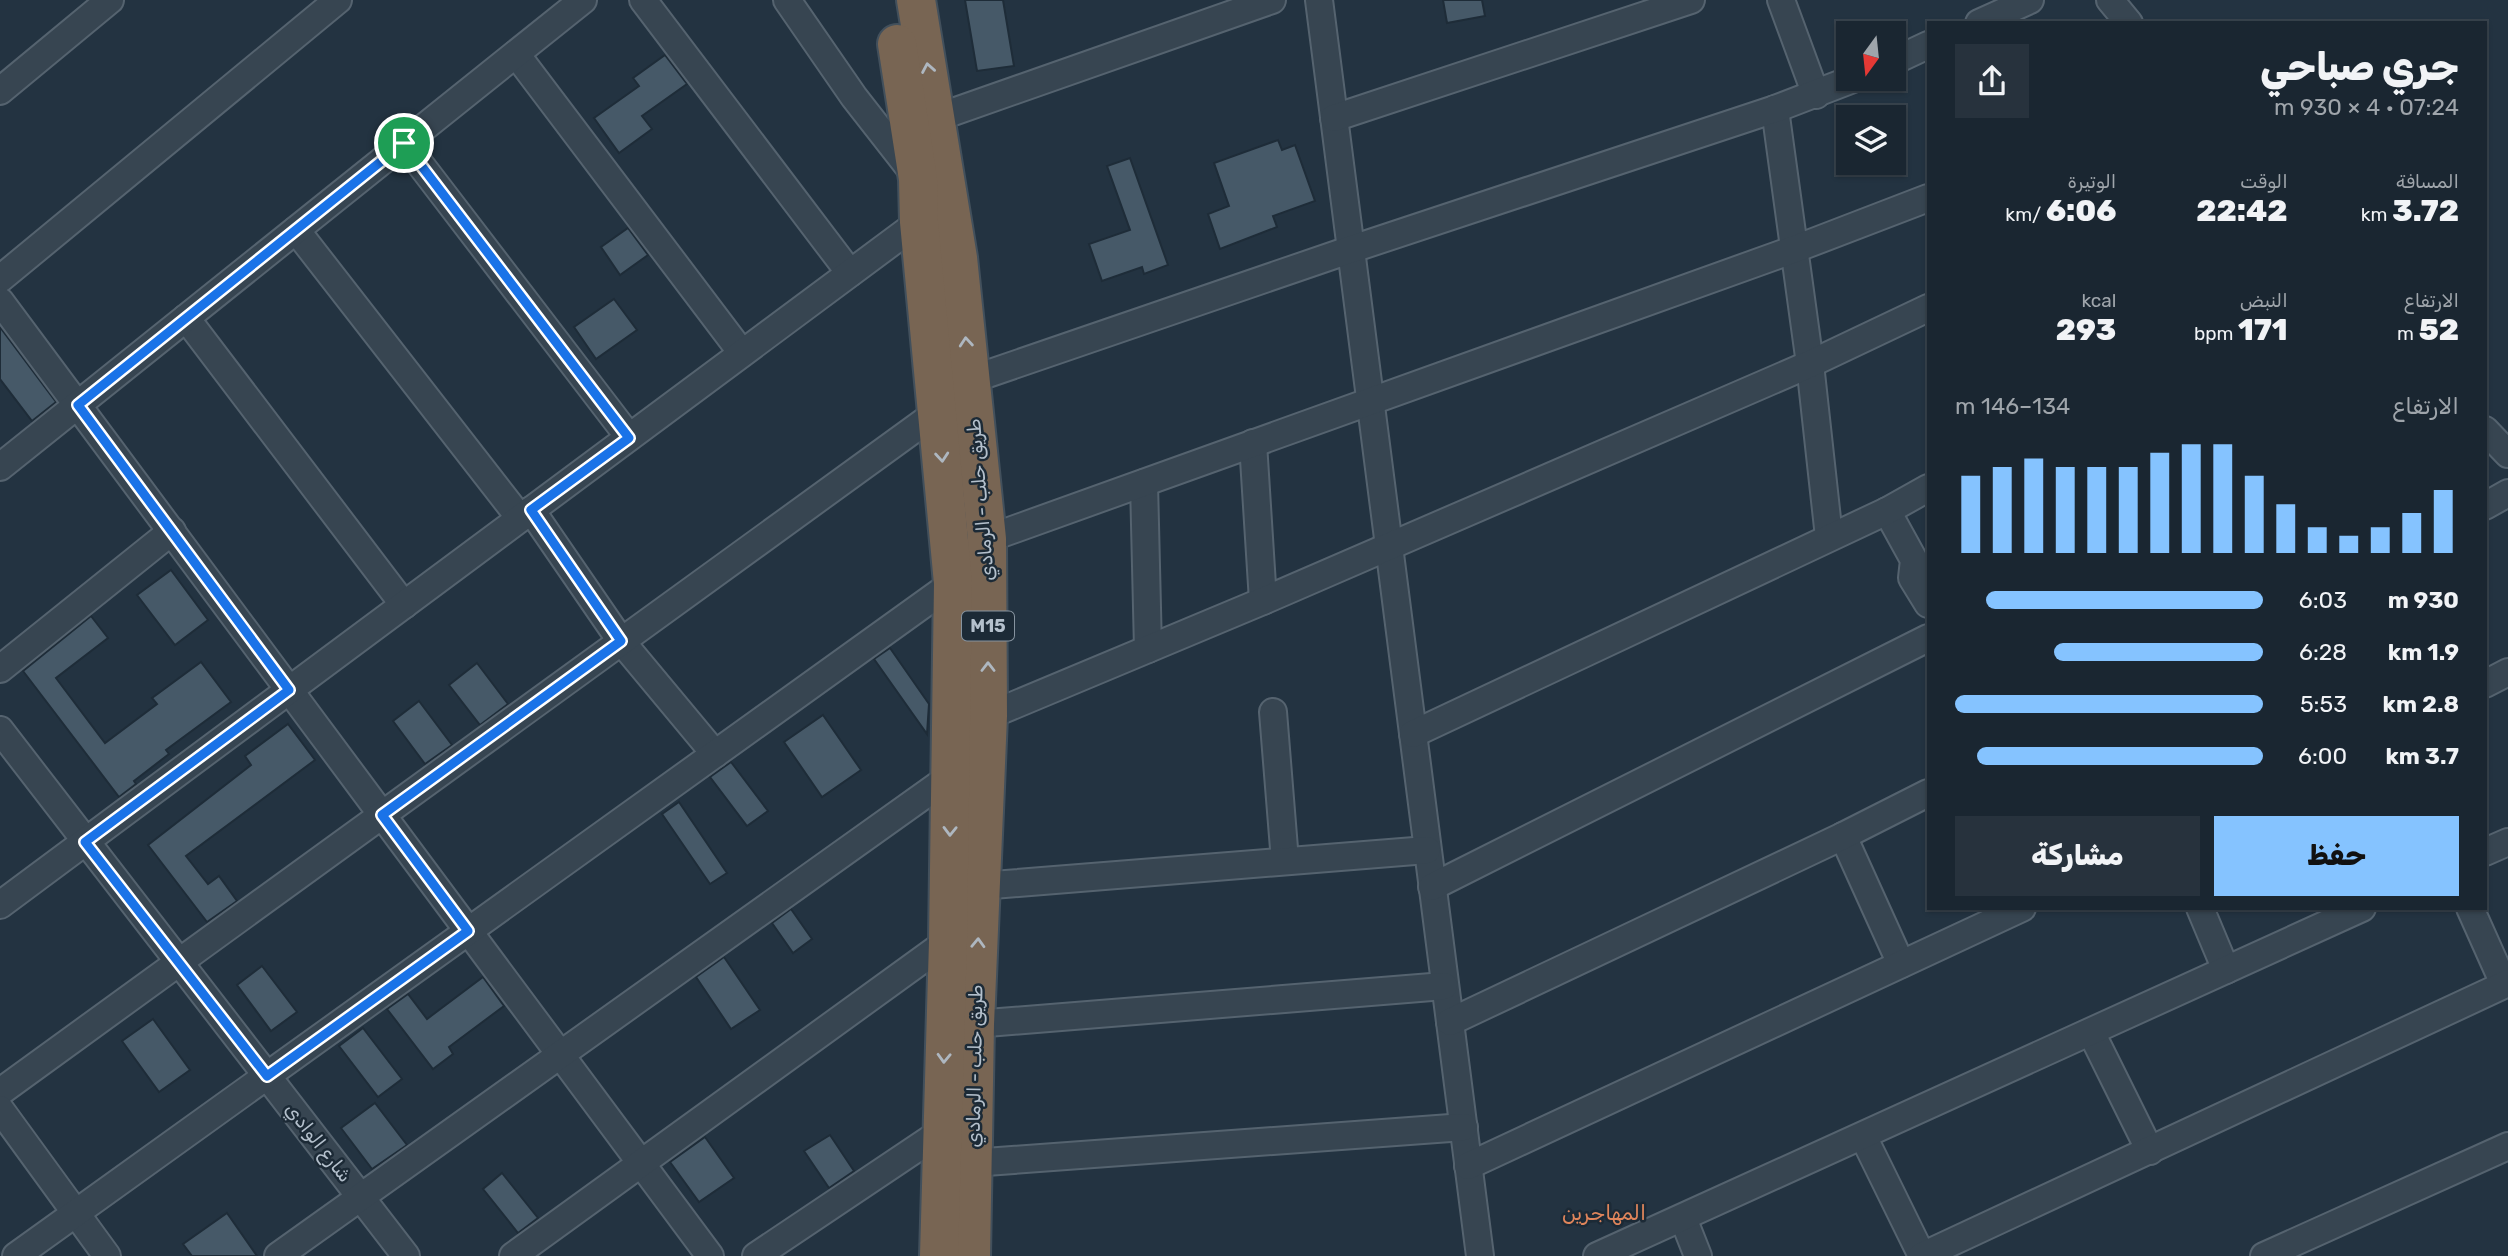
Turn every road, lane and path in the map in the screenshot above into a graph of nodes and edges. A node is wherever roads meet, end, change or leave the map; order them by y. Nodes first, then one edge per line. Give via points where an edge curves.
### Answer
1 (110, 0) edge
2 (338, 0) edge
3 (583, 0) edge
4 (643, 0) edge
5 (786, 0) edge
6 (890, 0) edge
7 (916, 0) edge
8 (1272, 0) edge
9 (1319, 0) edge
10 (1691, 0) edge
11 (1781, 0) edge
12 (2030, 0) edge
13 (2110, 0) edge
14 (1983, 21) edge
15 (2127, 21) edge
16 (1927, 45) edge
17 (516, 54) junction
18 (1906, 55) edge
19 (1836, 86) edge
20 (0, 91) edge
21 (1816, 95) junction
22 (1775, 109) junction
23 (936, 118) junction
24 (1334, 118) junction
25 (404, 143) junction
26 (918, 179) junction
27 (1927, 198) edge
28 (919, 222) junction
29 (296, 230) junction
30 (1795, 249) junction
31 (1349, 250) junction
32 (850, 273) junction
33 (0, 279) edge
34 (0, 301) edge
35 (1927, 308) edge
36 (186, 318) junction
37 (742, 353) junction
38 (1810, 364) junction
39 (970, 380) junction
40 (1370, 400) junction
41 (78, 405) junction
42 (939, 411) junction
43 (2487, 432) edge
44 (629, 438) junction
45 (1253, 443) junction
46 (2508, 454) edge
47 (0, 467) edge
48 (1144, 483) junction
49 (1927, 489) edge
50 (2508, 493) edge
51 (2487, 505) edge
52 (1887, 511) junction
53 (526, 514) junction
54 (172, 531) junction
55 (1829, 537) junction
56 (987, 539) junction
57 (1388, 546) junction
58 (953, 583) junction
59 (1263, 601) junction
60 (1927, 602) edge
61 (404, 605) junction
62 (1927, 639) edge
63 (621, 641) junction
64 (1148, 649) junction
65 (0, 669) edge
66 (2508, 672) edge
67 (2487, 683) edge
68 (289, 690) junction
69 (1273, 712) dead end
70 (988, 716) junction
71 (0, 730) edge
72 (1413, 734) junction
73 (715, 754) junction
74 (951, 776) junction
75 (1927, 794) edge
76 (382, 815) junction
77 (1843, 836) junction
78 (85, 842) junction
79 (2508, 842) edge
80 (1427, 850) junction
81 (2487, 851) edge
82 (1285, 861) junction
83 (980, 886) junction
84 (1432, 887) junction
85 (0, 905) edge
86 (2018, 910) edge
87 (2201, 910) edge
88 (2358, 910) edge
89 (2471, 910) edge
90 (468, 931) junction
91 (948, 942) junction
92 (178, 962) junction
93 (1901, 964) junction
94 (2225, 970) junction
95 (2506, 984) edge
96 (1444, 986) junction
97 (1450, 1022) junction
98 (975, 1024) junction
99 (2091, 1032) junction
100 (560, 1055) junction
101 (267, 1076) junction
102 (0, 1092) edge
103 (0, 1109) edge
104 (1464, 1128) junction
105 (941, 1132) junction
106 (1863, 1136) junction
107 (2508, 1146) edge
108 (2150, 1151) junction
109 (972, 1163) junction
110 (641, 1164) junction
111 (1468, 1166) junction
112 (361, 1197) junction
113 (76, 1213) junction
114 (1683, 1218) junction
115 (16, 1256) edge
116 (107, 1256) edge
117 (278, 1256) edge
118 (406, 1256) edge
119 (513, 1256) edge
120 (710, 1256) edge
121 (756, 1256) edge
122 (939, 1256) edge
123 (971, 1256) edge
124 (1480, 1256) edge
125 (1597, 1256) edge
126 (1698, 1256) edge
127 (1922, 1256) edge
128 (2264, 1256) edge

1 - 20 street
2 - 33 street
3 - 17 street
4 - 32 street
5 - 26 street
6 - 26 highway, طريق حلب - الرمادي / M15
23 -> 7 highway, طريق حلب - الرمادي / M15
8 - 23 street
9 - 24 street
10 - 24 street
11 - 21 street
12 - 14 street
13 - 15 street
16 - 18 street
17 - 25 street
17 - 37 street
19 - 21 street
21 - 22 street
22 - 30 street
22 - 31 street
39 -> 23 highway, طريق حلب - الرمادي / M15 via 958,258
24 - 31 street
25 - 29 street
25 - 44 street
26 - 28 highway, طريق حلب - الرمادي / M15
27 - 30 street
28 - 32 street
28 - 42 highway, طريق حلب - الرمادي / M15
29 - 36 street
29 - 53 street
30 - 38 street
30 - 40 street
31 - 39 street
31 - 40 street
32 - 37 street
34 - 41 street
35 - 38 street
36 - 41 street
36 - 61 street
37 - 44 street
38 - 55 street
38 - 57 street
39 - 56 highway, طريق حلب - الرمادي / M15
40 - 45 street
40 - 57 street
41 - 47 street
41 - 54 street
42 -> 58 highway, طريق حلب - الرمادي / M15
42 - 63 street
43 - 46 street
44 - 53 street
45 - 48 street
45 - 59 street
48 - 56 street
48 - 64 street
49 - 52 street
50 - 51 street
52 - 55 street
52 - 60 street via 1914,560 1912,578
53 - 61 street
53 - 63 street
54 - 65 street
54 - 68 street
55 - 72 street
70 -> 56 highway, طريق حلب - الرمادي / M15
57 - 59 street
57 - 72 street
58 - 73 street
58 - 74 highway, طريق حلب - الرمادي / M15
59 - 64 street
61 - 68 street
62 - 84 street
63 - 73 street
63 - 76 street
64 - 70 street
66 - 67 street
68 - 76 street
68 - 78 street
69 - 82 street
70 - 83 highway, طريق حلب - الرمادي / M15
71 - 78 street, شارع الوادي
72 - 80 street
73 - 90 street
74 -> 91 highway, طريق حلب - الرمادي / M15
74 - 100 street
75 - 77 street
76 - 90 street
76 - 92 street
77 - 93 street
77 - 97 street
78 - 85 street
78 - 92 street, شارع الوادي
79 - 81 street
80 - 82 street
80 - 84 street
82 - 83 street
98 -> 83 highway, طريق حلب - الرمادي / M15
84 - 96 street
86 - 93 street
87 - 94 street
88 - 94 street
89 - 95 street
90 - 100 street
90 - 101 street
91 -> 105 highway, طريق حلب - الرمادي / M15
91 - 110 street
92 - 101 street, شارع الوادي
92 - 102 street
93 - 111 street
94 - 99 street
95 - 108 street
96 - 97 street
96 - 98 street
97 - 104 street
98 - 109 highway, طريق حلب - الرمادي / M15
99 - 106 street
99 - 108 street
100 - 110 street
100 - 112 street
101 - 112 street, شارع الوادي
101 - 113 street
103 - 113 street
104 - 109 street
104 - 111 street
105 - 121 street
105 - 122 highway, طريق حلب - الرمادي / M15
106 - 114 street
106 - 127 street
107 - 128 street
108 - 127 street
109 - 123 highway, طريق حلب - الرمادي / M15
110 - 119 street
110 - 120 street
111 - 124 street
112 - 117 street
112 - 118 street, شارع الوادي
113 - 115 street
113 - 116 street
114 - 125 street
114 - 126 street

